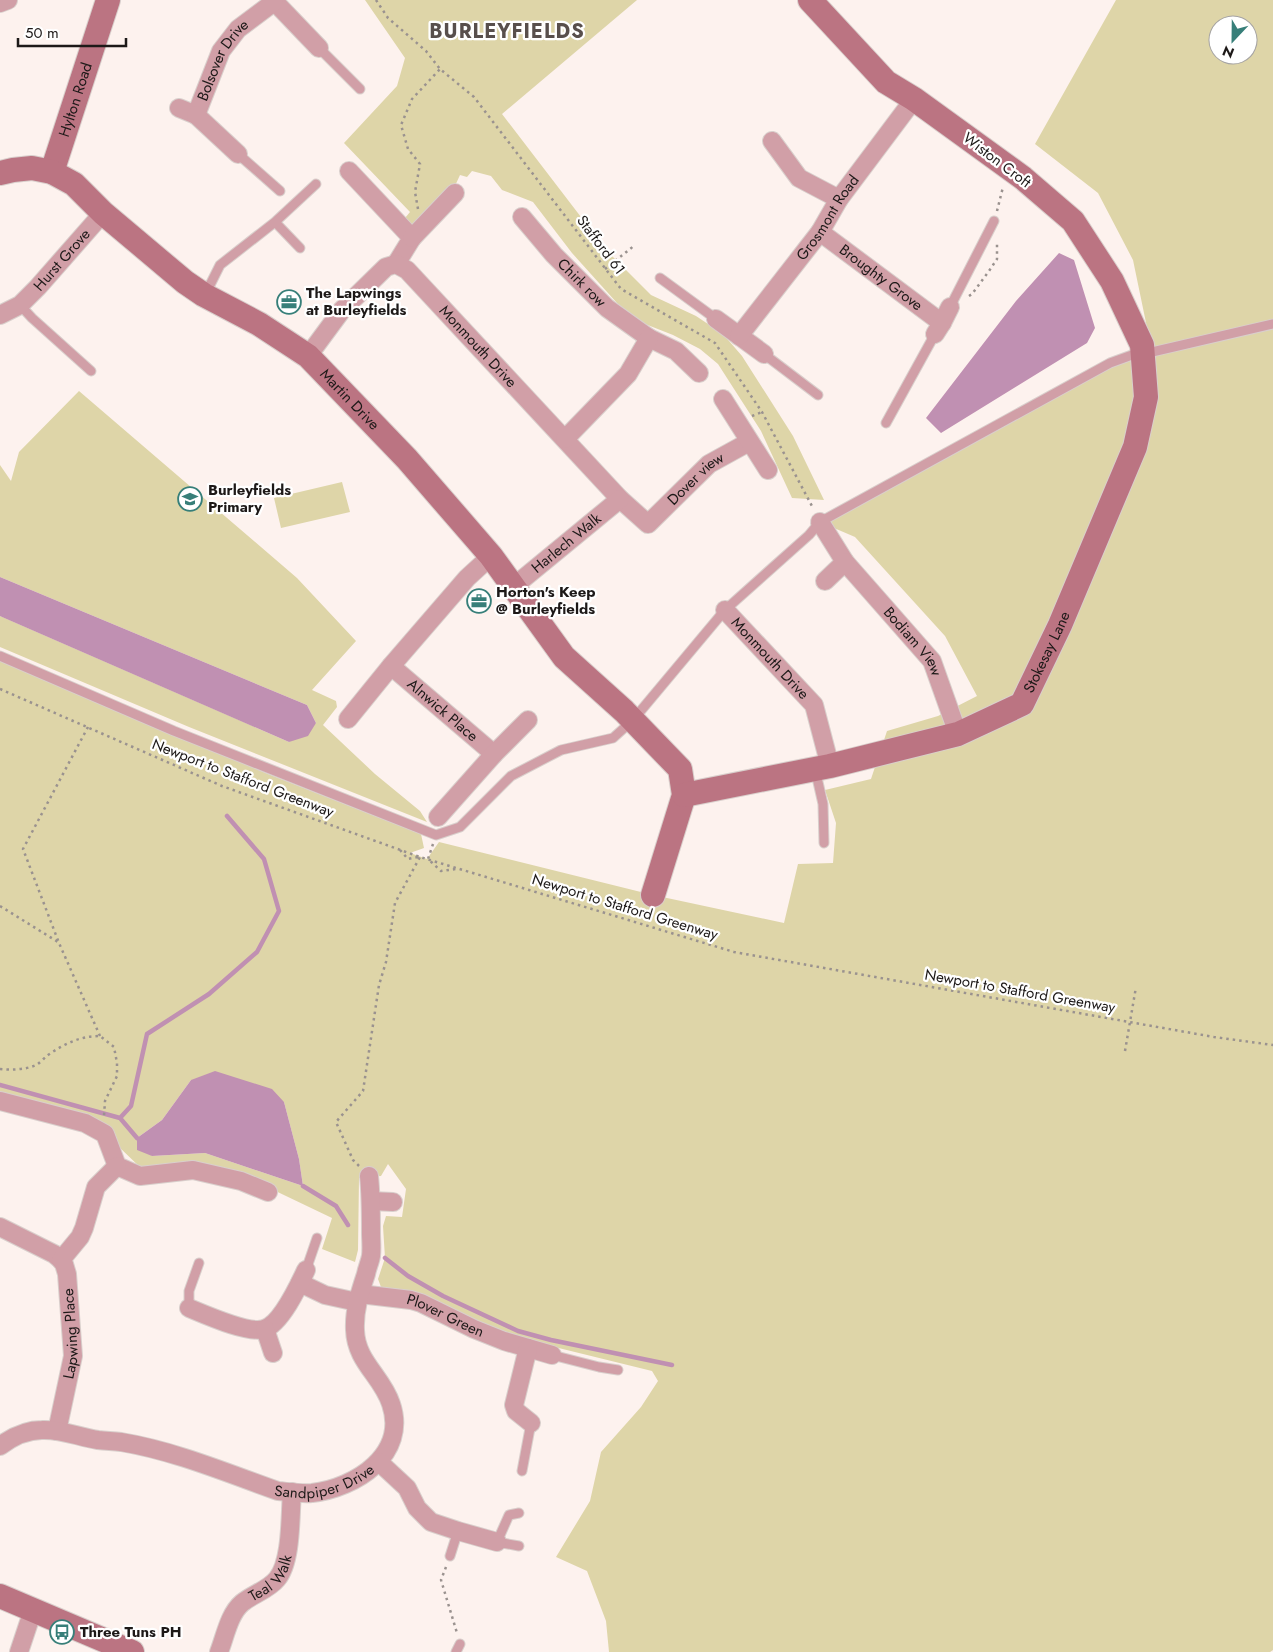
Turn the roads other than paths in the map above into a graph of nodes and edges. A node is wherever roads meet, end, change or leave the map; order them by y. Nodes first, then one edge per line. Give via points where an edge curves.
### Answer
1 (8, 0) edge
2 (108, 0) edge
3 (274, 1) edge
4 (811, 1) edge
5 (0, 3) edge
6 (319, 48) joint
7 (360, 89) dead end
8 (914, 98) junction
9 (179, 108) dead end
10 (196, 115) junction
11 (772, 141) dead end
12 (238, 154) joint
13 (349, 171) dead end
14 (52, 172) junction
15 (0, 173) edge
16 (316, 184) dead end
17 (280, 192) dead end
18 (455, 193) dead end
19 (839, 199) junction
20 (103, 214) junction
21 (522, 217) dead end
22 (994, 221) dead end
23 (276, 222) junction
24 (820, 232) junction
25 (416, 233) junction
26 (300, 248) dead end
27 (396, 264) junction
28 (660, 278) dead end
29 (204, 295) junction
30 (20, 305) junction
31 (950, 307) joint
32 (0, 315) edge
33 (716, 319) joint
34 (1273, 324) edge
35 (939, 328) junction
36 (739, 336) junction
37 (649, 338) junction
38 (1143, 353) junction
39 (764, 354) joint
40 (308, 356) junction
41 (91, 371) dead end
42 (699, 373) dead end
43 (818, 395) dead end
44 (723, 399) dead end
45 (886, 423) dead end
46 (565, 439) junction
47 (749, 442) junction
48 (768, 470) dead end
49 (620, 499) junction
50 (820, 522) junction
51 (648, 524) joint
52 (491, 556) junction
53 (845, 562) junction
54 (825, 582) dead end
55 (513, 587) junction
56 (725, 610) junction
57 (0, 656) edge
58 (391, 666) junction
59 (348, 719) dead end
60 (528, 720) dead end
61 (633, 720) junction
62 (958, 734) junction
63 (494, 754) junction
64 (823, 768) junction
65 (684, 796) junction
66 (438, 817) dead end
67 (824, 843) dead end
68 (653, 895) dead end
69 (0, 1101) edge
70 (117, 1166) junction
71 (369, 1176) road end
72 (268, 1192) dead end
73 (371, 1201) junction
74 (393, 1202) dead end
75 (0, 1227) edge
76 (317, 1238) dead end
77 (61, 1260) junction
78 (199, 1263) dead end
79 (303, 1276) junction
80 (358, 1298) junction
81 (190, 1308) joint
82 (266, 1329) junction
83 (528, 1348) junction
84 (273, 1353) dead end
85 (552, 1354) joint
86 (618, 1370) dead end
87 (531, 1423) joint
88 (57, 1431) junction
89 (0, 1446) edge
90 (379, 1462) junction
91 (522, 1471) dead end
92 (292, 1492) junction
93 (519, 1513) dead end
94 (458, 1531) junction
95 (497, 1542) junction
96 (519, 1546) dead end
97 (450, 1556) road end
98 (0, 1596) edge
99 (33, 1610) junction
100 (20, 1652) edge
101 (132, 1652) edge
102 (219, 1652) edge

1 - 5 street
2 - 14 street, Hylton Road
3 - 6 street, Bolsover Drive
3 - 10 street, Bolsover Drive via 238,29 221,51
4 - 8 street, Wiston Croft via 886,82
6 - 7 lane
8 - 19 street, Grosmont Road
8 - 38 street, Wiston Croft via 1023,178 1073,221 1112,281
9 - 10 street, Bolsover Drive
10 - 12 street
11 - 19 street via 799,178
12 - 17 lane
13 - 25 street
14 - 15 street, Martin Drive via 32,168
14 - 20 street, Martin Drive via 74,184
16 - 23 lane
18 - 25 street
19 - 24 street, Grosmont Road
20 - 29 street, Martin Drive
20 - 30 street, Hurst Grove
21 - 37 street, Chirk row via 554,256 607,308
22 - 31 lane
23 - 26 lane
23 - 29 lane via 220,265
24 - 35 street, Broughty Grove
24 - 36 street, Grosmont Road
25 - 27 street
27 - 40 street via 386,267 342,310
27 - 46 street, Monmouth Drive via 407,270
28 - 33 lane
29 - 40 street, Martin Drive via 259,324
30 - 32 street, Hurst Grove
30 - 41 lane
31 - 35 street
33 - 36 street
34 - 38 lane
35 - 45 lane
36 - 39 street
37 - 42 street, Chirk row via 676,350
37 - 46 street via 628,374
38 - 50 lane via 1110,363
38 - 62 street, Stokesay Lane via 1146,397 1136,447 1027,695 1022,704
39 - 43 lane
40 - 52 street, Martin Drive via 407,459
44 - 47 street
46 - 49 street, Monmouth Drive
47 - 48 street
47 - 51 street, Dover view via 710,464
49 - 51 street, Monmouth Drive
49 - 55 street, Harlech Walk
50 - 53 street, Bodiam View
50 - 56 lane
52 - 55 street, Martin Drive
52 - 58 street via 467,578
53 - 54 street
53 - 62 street, Bodiam View via 932,661
55 - 61 street, Martin Drive via 564,656
56 - 61 lane
56 - 64 street, Monmouth Drive via 814,705
57 - 61 lane via 174,731 436,836 460,827 511,776 561,750 613,738
58 - 59 street
58 - 63 street, Alnwick Place
60 - 63 street
61 - 65 street, Martin Drive via 680,769
62 - 64 street, Stokesay Lane
63 - 66 street
64 - 65 street, Stokesay Lane
64 - 67 lane
65 - 68 street
69 - 70 street via 85,1123 105,1134
70 - 72 street via 140,1176 193,1170 241,1181
70 - 77 street via 96,1187 80,1237
71 - 73 street, Sandpiper Drive
73 - 74 street
73 - 80 street, Sandpiper Drive via 371,1256
75 - 77 street
76 - 79 lane
77 - 88 street, Lapwing Place via 66,1274 73,1356
78 - 81 lane via 189,1291
79 - 80 street, Plover Green via 325,1295
79 - 82 street via 281,1314
80 - 83 street, Plover Green via 411,1300 474,1329
80 - 90 street, Sandpiper Drive via 355,1332 358,1349 386,1392 394,1418 391,1442
81 - 82 street via 246,1329
82 - 84 street
83 - 85 street, Plover Green
83 - 87 street via 514,1405 516,1411
85 - 86 lane
87 - 91 lane
88 - 89 street, Sandpiper Drive via 30,1431
88 - 92 street, Sandpiper Drive via 121,1442 179,1457 278,1491
90 - 92 street, Sandpiper Drive via 346,1484 312,1493
90 - 94 street via 406,1488 417,1508 430,1522
92 - 102 street, Teal Walk via 288,1551 282,1571 272,1584 241,1604
93 - 95 lane via 509,1515
94 - 95 street
94 - 97 lane
95 - 96 lane
98 - 99 street
99 - 100 street
99 - 101 street

